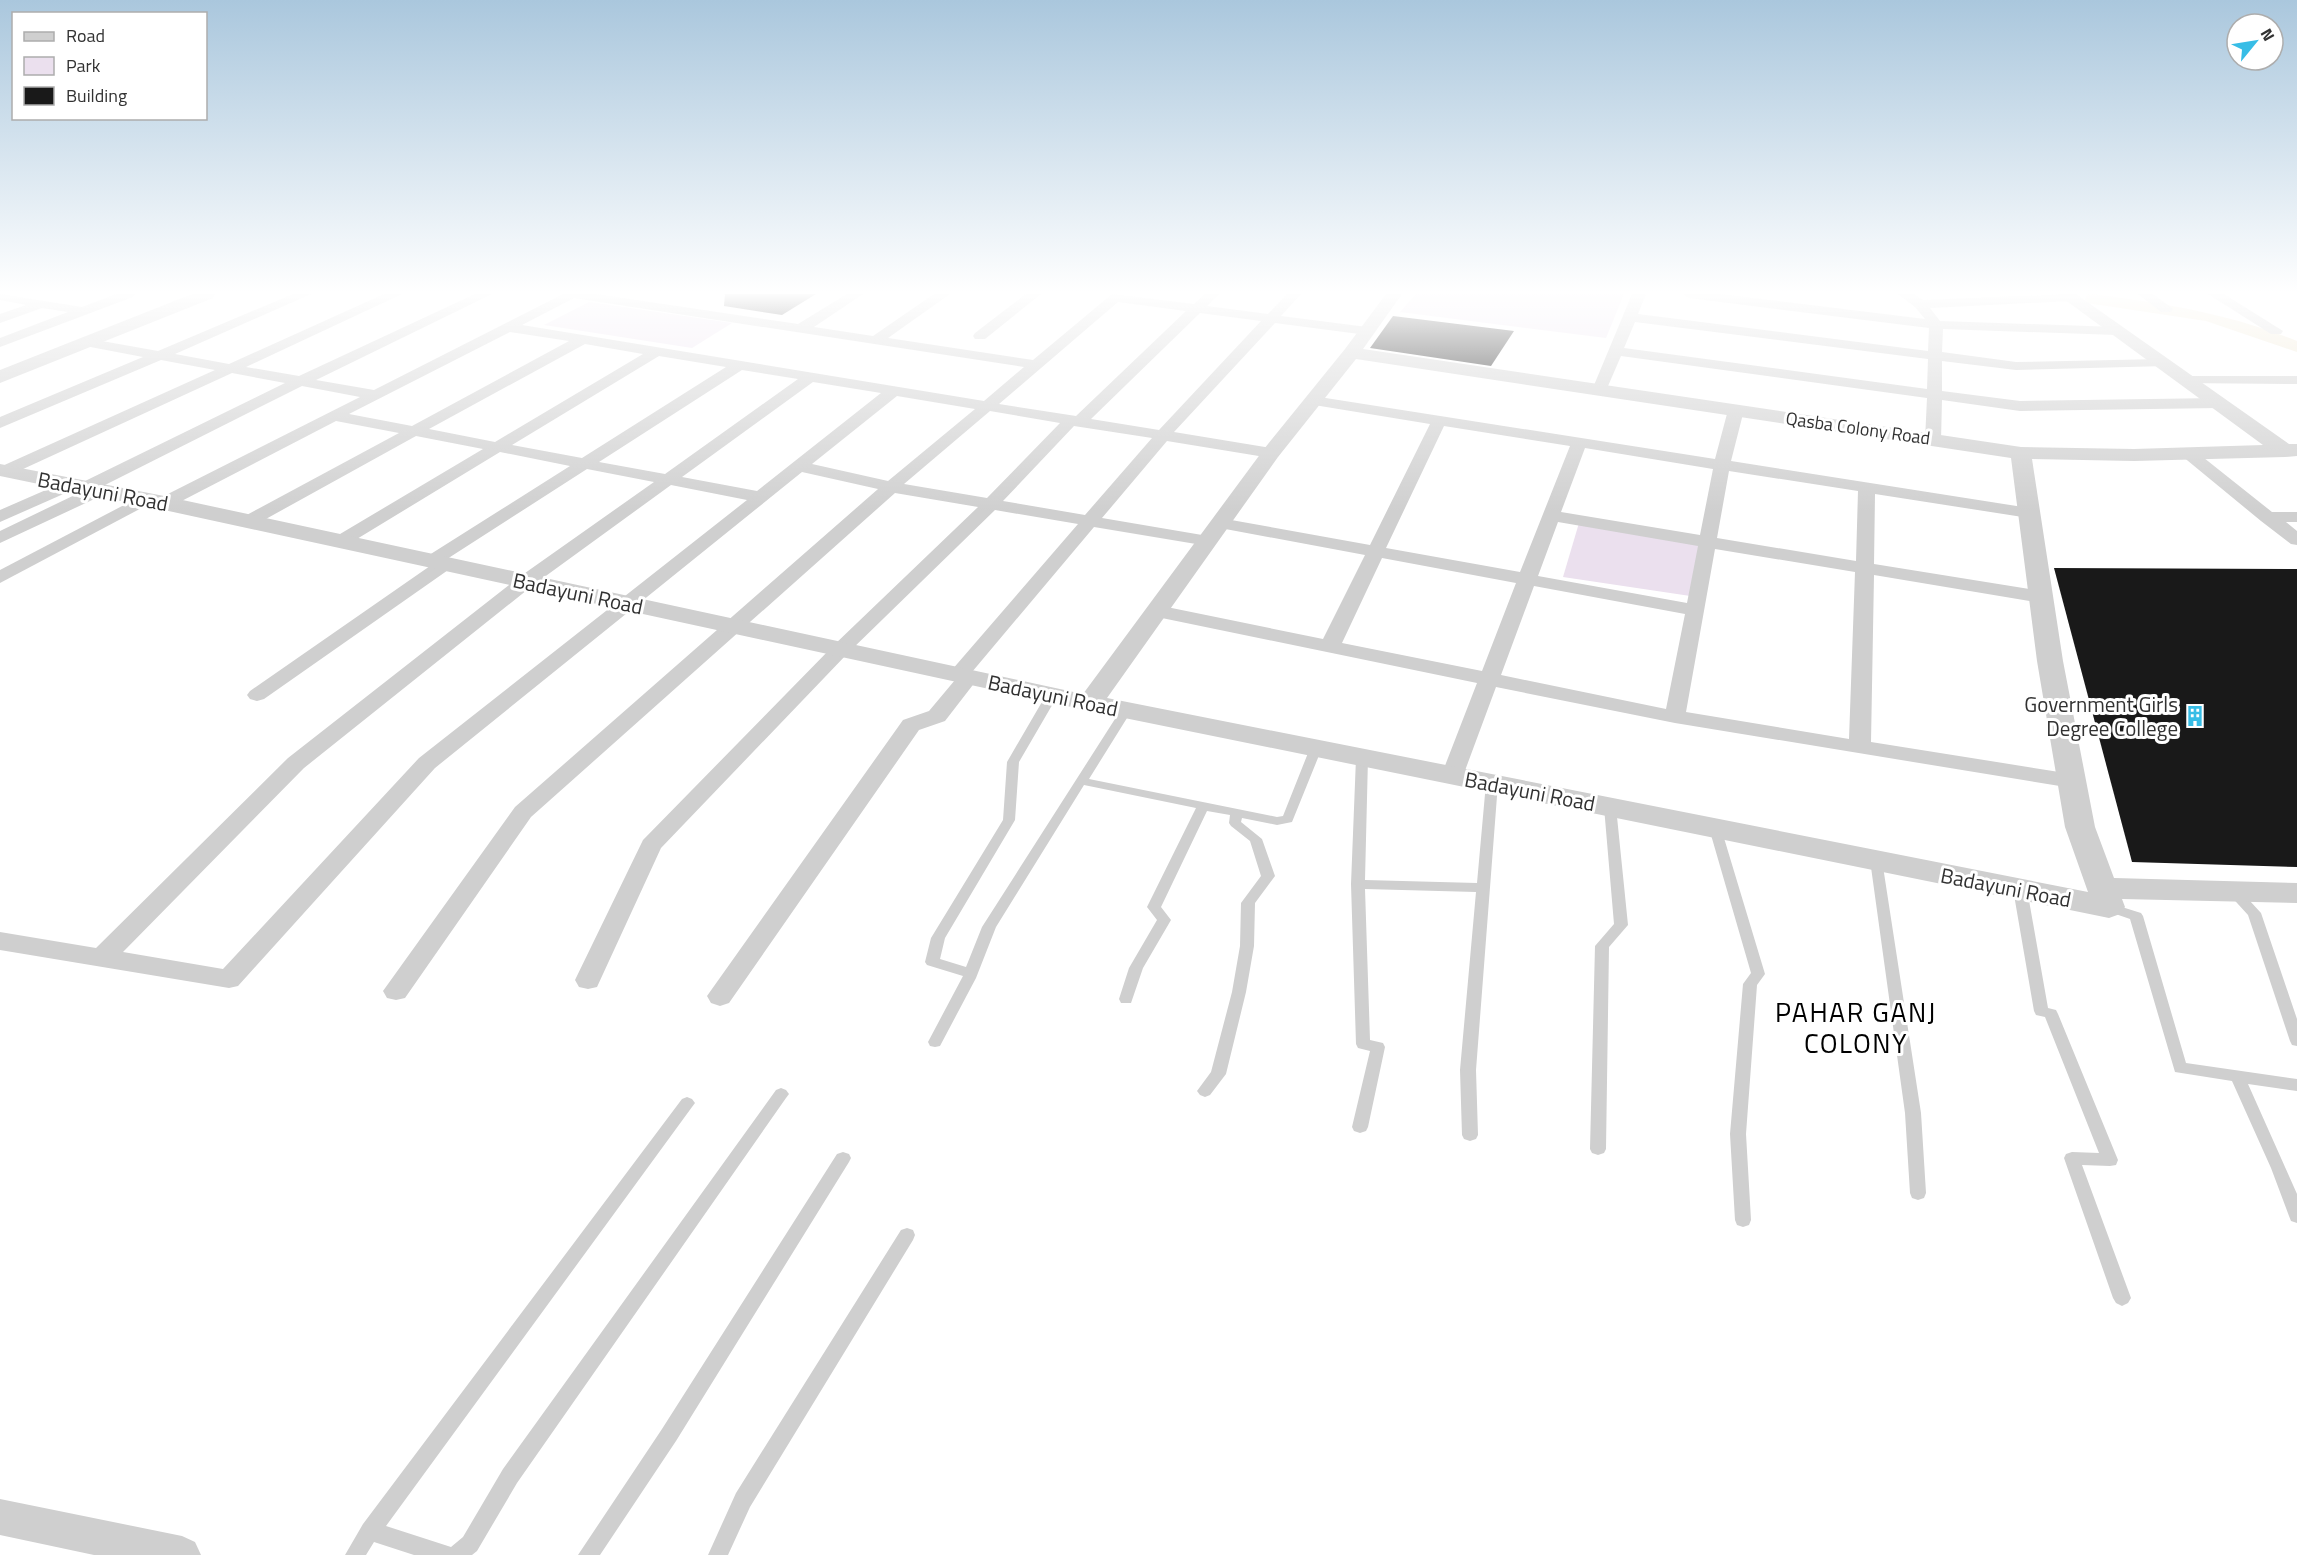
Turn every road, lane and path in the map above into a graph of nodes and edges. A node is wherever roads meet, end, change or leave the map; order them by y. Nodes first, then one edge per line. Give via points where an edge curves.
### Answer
1 (25, 367) edge
2 (135, 367) edge
3 (222, 367) edge
4 (233, 367) edge
5 (332, 367) edge
6 (431, 367) edge
7 (533, 367) edge
8 (632, 367) edge
9 (737, 367) edge
10 (741, 367) edge
11 (1035, 367) edge
12 (1135, 367) edge
13 (1227, 367) edge
14 (1341, 367) edge
15 (1438, 367) edge
16 (1610, 367) edge
17 (1731, 367) edge
18 (1935, 367) edge
19 (2166, 367) edge
20 (230, 368) junction
21 (0, 377) edge
22 (809, 378) junction
23 (2186, 380) junction
24 (2297, 380) edge
25 (301, 381) junction
26 (1600, 390) junction
27 (892, 392) junction
28 (1934, 394) junction
29 (376, 395) junction
30 (1313, 401) junction
31 (2218, 403) junction
32 (986, 408) junction
33 (1736, 410) junction
34 (334, 416) junction
35 (1439, 421) junction
36 (1075, 422) junction
37 (0, 423) edge
38 (414, 432) junction
39 (1163, 435) junction
40 (1933, 440) junction
41 (1579, 443) junction
42 (499, 447) junction
43 (1271, 453) junction
44 (2021, 453) junction
45 (2188, 453) junction
46 (2293, 453) edge
47 (585, 464) junction
48 (1722, 465) junction
49 (798, 466) junction
50 (2, 470) edge
51 (669, 478) junction
52 (86, 487) junction
53 (891, 487) junction
54 (1867, 488) junction
55 (760, 497) junction
56 (154, 501) junction
57 (991, 504) junction
58 (2030, 513) junction
59 (1551, 516) junction
60 (2267, 517) junction
61 (2297, 517) edge
62 (0, 518) edge
63 (249, 521) junction
64 (1091, 521) junction
65 (1214, 532) junction
66 (0, 538) edge
67 (2297, 540) edge
68 (341, 542) junction
69 (1707, 543) junction
70 (1376, 551) junction
71 (438, 563) junction
72 (1865, 567) junction
73 (0, 578) edge
74 (1527, 579) junction
75 (525, 582) junction
76 (2041, 597) junction
77 (626, 604) junction
78 (1695, 610) junction
79 (1157, 611) junction
80 (732, 627) junction
81 (1330, 646) junction
82 (840, 650) junction
83 (963, 676) junction
84 (1489, 678) junction
85 (257, 695) dead end
86 (1052, 695) junction
87 (1090, 703) junction
88 (1126, 710) junction
89 (1675, 717) junction
90 (1860, 747) junction
91 (1316, 748) junction
92 (1362, 758) junction
93 (1452, 776) junction
94 (2072, 781) junction
95 (1081, 782) junction
96 (1492, 783) junction
97 (1203, 806) junction
98 (1610, 807) junction
99 (1236, 813) junction
100 (1715, 828) junction
101 (1876, 860) junction
102 (1358, 884) junction
103 (1483, 888) junction
104 (2020, 889) junction
105 (2234, 891) junction
106 (2297, 893) edge
107 (2106, 898) junction
108 (0, 941) edge
109 (102, 958) junction
110 (970, 973) junction
111 (588, 980) dead end
112 (396, 991) dead end
113 (720, 996) dead end
114 (1126, 999) dead end
115 (2297, 1041) edge
116 (935, 1042) dead end
117 (2237, 1076) junction
118 (2297, 1085) edge
119 (1205, 1091) dead end
120 (781, 1094) dead end
121 (687, 1103) dead end
122 (1360, 1127) dead end
123 (1470, 1135) dead end
124 (1598, 1149) dead end
125 (843, 1158) dead end
126 (1918, 1193) dead end
127 (2297, 1216) edge
128 (1743, 1220) dead end
129 (907, 1235) dead end
130 (2122, 1298) dead end
131 (0, 1517) edge
132 (370, 1532) junction
133 (182, 1555) edge
134 (356, 1555) edge
135 (445, 1555) edge
136 (457, 1555) edge
137 (588, 1555) edge
138 (718, 1555) edge

1 - 21 street
2 - 37 street
3 - 20 street
4 - 20 street
5 - 25 street
6 - 29 street
7 - 38 street
8 - 42 street
9 - 47 street
10 - 22 street
11 - 32 street
12 - 36 street
13 - 39 street
14 - 30 street
15 - 26 street, Qasba Colony Road
16 - 26 street
17 - 28 street
18 - 28 street
19 - 23 street
20 - 25 street
20 - 50 street
22 - 27 street
22 - 51 street
23 - 24 street
23 - 31 street
25 - 29 street
25 - 52 street
26 - 33 street, Qasba Colony Road
27 - 32 street
27 - 49 street
28 - 31 street via 2020,406
28 - 40 street
29 - 34 street
30 - 35 street
30 - 43 street
31 - 46 street
32 - 36 street
32 - 53 street
33 - 40 street, Qasba Colony Road
33 - 48 street
34 - 38 street
34 - 56 street
35 - 41 street
35 - 70 street
36 - 39 street
36 - 57 street
38 - 42 street
38 - 63 street
39 - 43 street
39 - 64 street
40 - 44 street, Qasba Colony Road
41 - 48 street
41 - 59 street
42 - 47 street
42 - 68 street
43 - 65 street
44 - 45 street, Qasba Colony Road
44 - 58 street
45 - 46 street, Qasba Colony Road
45 - 60 street
47 - 51 street
47 - 71 street
48 - 54 street
48 - 69 street
49 - 53 street
49 - 55 street
50 - 52 street, Badayuni Road
51 - 55 street
51 - 75 street
52 - 56 street, Badayuni Road
52 - 62 street
52 - 66 street
53 - 57 street
53 - 80 street
54 - 58 street
54 - 72 street
55 - 77 street
56 - 63 street, Badayuni Road
56 - 73 street
57 - 64 street
57 - 82 street
58 - 76 street
59 - 69 street
59 - 74 street
60 - 61 street
60 - 67 street
63 - 68 street, Badayuni Road
64 - 65 street
64 - 83 street
65 - 70 street
65 - 79 street
68 - 71 street, Badayuni Road
69 - 72 street
69 - 78 street
70 - 74 street
70 - 81 street
71 - 75 street, Badayuni Road
71 - 85 street
72 - 76 street
72 - 90 street
74 - 78 street
74 - 84 street
75 - 77 street, Badayuni Road
75 - 109 street via 296,763
76 - 94 street
77 - 80 street, Badayuni Road
77 - 109 street via 427,763 229,979
78 - 89 street
79 - 81 street
79 - 87 street
80 - 82 street, Badayuni Road
80 - 112 street via 523,812
81 - 84 street
82 - 83 street, Badayuni Road
82 - 111 street via 651,845
83 - 86 street, Badayuni Road
83 - 113 street via 937,716 911,724
84 - 89 street
84 - 93 street
86 - 87 street, Badayuni Road
86 - 110 lane via 1013,762 1009,820 938,938 932,962
87 - 88 street, Badayuni Road
88 - 91 street, Badayuni Road
88 - 95 lane
89 - 90 street
90 - 94 street
91 - 92 street, Badayuni Road
91 - 99 lane via 1288,819 1277,821
92 - 93 street, Badayuni Road
92 - 102 lane
93 - 96 street, Badayuni Road
94 - 107 street via 2080,827
95 - 97 lane
95 - 110 lane via 988,927
96 - 98 street, Badayuni Road
96 - 103 lane
97 - 99 lane
97 - 114 lane via 1154,907 1164,920 1136,968
98 - 100 street, Badayuni Road
98 - 124 lane via 1621,925 1602,946
99 - 119 lane via 1234,823 1256,839 1268,876 1248,903 1247,946 1239,992 1218,1074
100 - 101 street, Badayuni Road
100 - 128 lane via 1758,974 1750,984 1738,1134
101 - 104 street, Badayuni Road
101 - 126 lane via 1913,1113
102 - 103 lane
102 - 122 lane via 1363,1044 1378,1047
103 - 123 lane via 1468,1070
104 - 107 street, Badayuni Road
104 - 130 lane via 2041,1011 2051,1014 2110,1160 2072,1158
105 - 106 street, Badayuni Road
105 - 107 street, Badayuni Road
105 - 115 lane via 2254,913
107 - 117 lane via 2136,916 2180,1068
108 - 109 street
110 - 116 lane
117 - 118 lane
117 - 127 lane
120 - 136 lane via 510,1476 470,1544
121 - 132 lane
125 - 137 lane via 669,1435
129 - 138 lane via 743,1500
131 - 133 street
132 - 134 lane
132 - 135 lane

